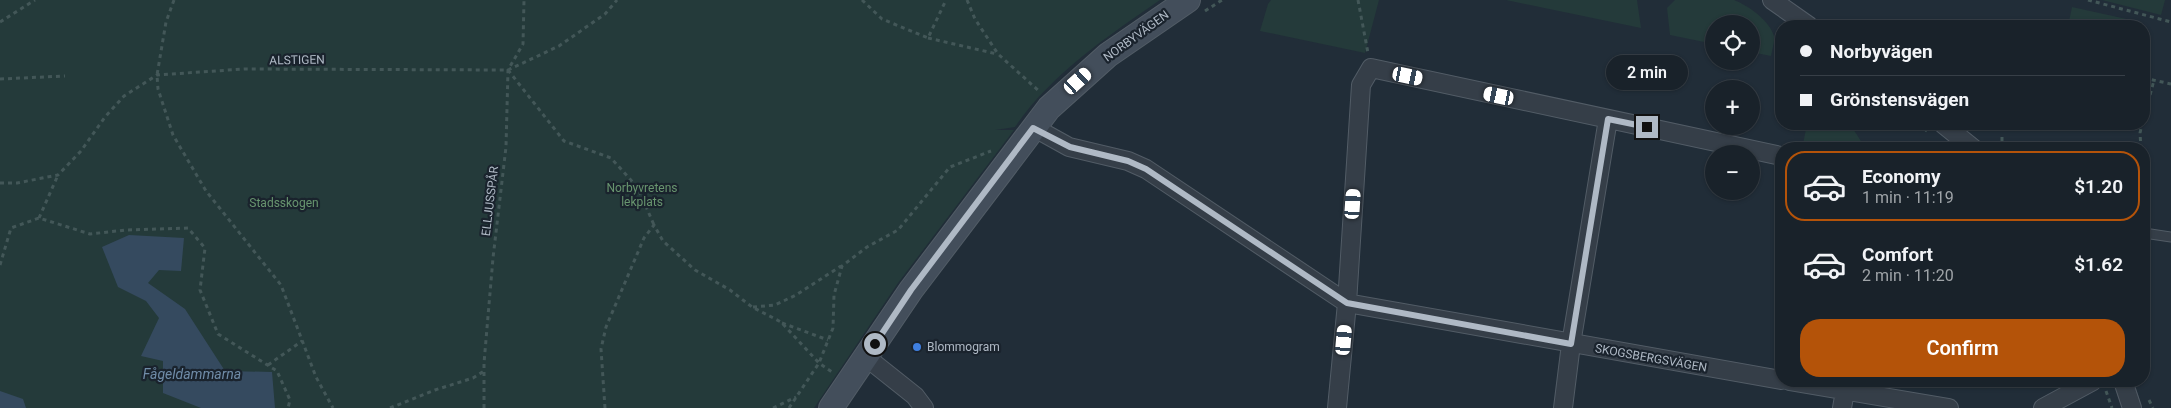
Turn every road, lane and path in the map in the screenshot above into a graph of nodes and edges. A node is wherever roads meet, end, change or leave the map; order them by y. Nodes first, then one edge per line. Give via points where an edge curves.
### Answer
1 (35, 0) edge
2 (174, 0) edge
3 (524, 0) edge
4 (617, 0) edge
5 (862, 0) edge
6 (946, 0) edge
7 (966, 0) edge
8 (1222, 0) edge
9 (1358, 0) edge
10 (1772, 0) edge
11 (2088, 0) edge
12 (1195, 7) edge
13 (1800, 20) edge
14 (0, 22) edge
15 (2171, 22) edge
16 (928, 38) junction
17 (998, 54) junction
18 (1371, 68) junction
19 (508, 70) junction
20 (157, 75) junction
21 (65, 76) dead end
22 (0, 79) edge
23 (2150, 79) edge
24 (2154, 80) junction
25 (2171, 84) edge
26 (2150, 95) edge
27 (1049, 108) junction
28 (1608, 119) junction
29 (1033, 128) junction
30 (1950, 130) edge
31 (2002, 133) dead end
32 (1965, 142) edge
33 (2002, 142) edge
34 (993, 150) dead end
35 (1775, 155) edge
36 (58, 175) junction
37 (0, 183) edge
38 (39, 218) junction
39 (654, 225) junction
40 (2150, 235) edge
41 (2171, 237) edge
42 (0, 265) edge
43 (842, 266) junction
44 (1347, 303) junction
45 (752, 307) junction
46 (781, 322) junction
47 (828, 340) junction
48 (302, 341) junction
49 (1571, 344) junction
50 (866, 357) junction
51 (819, 363) junction
52 (268, 365) junction
53 (484, 371) junction
54 (1775, 379) edge
55 (848, 383) junction
56 (1823, 387) edge
57 (2096, 387) edge
58 (2100, 387) edge
59 (2125, 387) edge
60 (1845, 391) junction
61 (796, 397) junction
62 (288, 408) edge
63 (333, 408) edge
64 (390, 408) edge
65 (484, 408) edge
66 (605, 408) edge
67 (773, 408) edge
68 (789, 408) edge
69 (830, 408) edge
70 (924, 408) edge
71 (1337, 408) edge
72 (1563, 408) edge
73 (1842, 408) edge
74 (1949, 408) edge
75 (2043, 408) edge
76 (2112, 408) edge
77 (2132, 408) edge

1 - 14 path
2 - 20 path via 166,22
3 - 19 path, ELLJUSSPÅR via 523,44
4 - 19 path, ALSTIGEN via 605,14 559,46
5 - 16 path via 882,19
6 - 16 path
7 - 17 path
8 - 12 path
9 - 18 path
10 - 13 street
11 - 15 path
12 - 27 street, NORBYVÄGEN via 1108,55
16 - 17 path
17 - 27 path via 1039,90
18 - 28 street
18 - 44 street via 1361,84
19 - 20 path, ALSTIGEN via 244,69
19 - 39 path via 564,141 611,158 638,188
19 - 53 path, ELLJUSSPÅR via 506,147
20 - 36 path, ALSTIGEN via 124,96
20 - 48 path via 158,89 173,135 184,157 206,191 281,285
21 - 22 path
23 - 24 path
24 - 25 path
24 - 26 path
27 - 29 street, NORBYVÄGEN
28 - 35 street
28 - 49 street
29 - 44 street, SKOGSBERGSVÄGEN via 1070,147 1128,161 1146,169
29 - 50 street, NORBYVÄGEN via 911,290
30 - 32 street
31 - 33 path
34 - 43 path via 950,167 898,230
36 - 37 path
36 - 38 path, ALSTIGEN
38 - 42 path via 11,228
38 - 52 path via 90,234 188,228 204,248 200,290 218,334
39 - 45 path via 663,241 694,270 730,290
39 - 66 path via 644,238 606,327 601,349
40 - 41 lane
43 - 45 path via 775,305
43 - 47 path via 834,295 833,328
44 - 49 street, SKOGSBERGSVÄGEN
44 - 71 street
45 - 46 path
46 - 47 path
46 - 51 path
47 - 51 path
48 - 52 path
48 - 63 path
49 - 54 street, SKOGSBERGSVÄGEN
49 - 72 street
50 - 55 street, NORBYVÄGEN
50 - 70 street via 915,396
51 - 55 path
51 - 61 path
52 - 62 path via 277,370 290,400
53 - 64 path
53 - 65 path, ELLJUSSPÅR
55 - 69 street, NORBYVÄGEN
56 - 60 street
57 - 75 street
58 - 76 path
59 - 77 street
60 - 73 street
60 - 74 street
61 - 67 path
61 - 68 path

